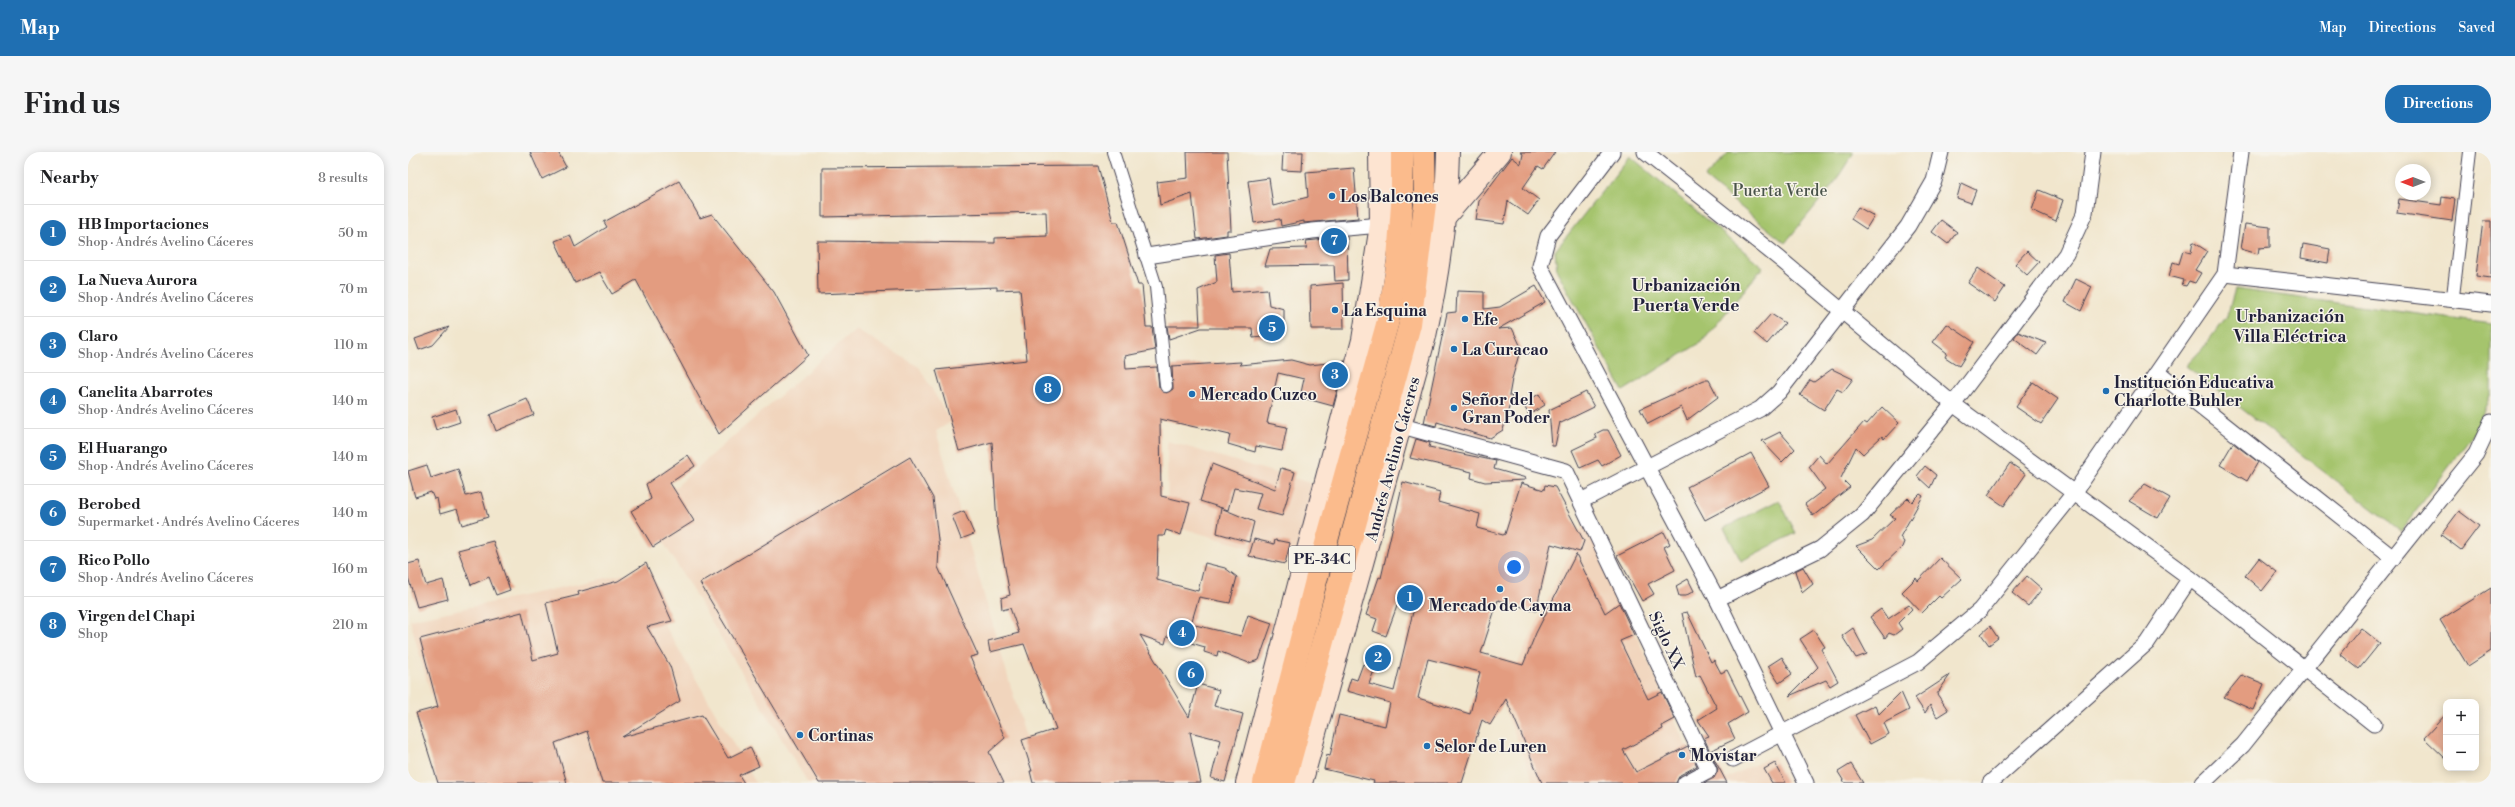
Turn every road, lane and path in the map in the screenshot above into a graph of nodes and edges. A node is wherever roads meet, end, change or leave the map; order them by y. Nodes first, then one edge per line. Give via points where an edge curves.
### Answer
1 (1113, 152) edge
2 (1380, 152) edge
3 (1402, 152) edge
4 (1424, 152) edge
5 (1448, 152) edge
6 (1500, 152) edge
7 (1612, 152) edge
8 (1645, 152) edge
9 (1941, 152) edge
10 (2093, 152) edge
11 (2241, 152) edge
12 (2470, 152) edge
13 (1446, 215) junction
14 (1381, 225) junction
15 (1147, 256) junction
16 (2225, 274) junction
17 (2452, 296) dead end
18 (2491, 304) edge
19 (1842, 311) junction
20 (2159, 373) junction
21 (1166, 386) dead end
22 (1954, 404) junction
23 (2491, 422) edge
24 (1402, 426) junction
25 (1648, 466) junction
26 (2074, 493) junction
27 (1581, 501) junction
28 (2393, 558) junction
29 (2190, 578) junction
30 (1717, 598) junction
31 (2306, 668) junction
32 (2374, 724) dead end
33 (1783, 733) junction
34 (1733, 759) dead end
35 (1281, 778) edge
36 (1247, 783) edge
37 (1685, 783) edge
38 (1806, 783) edge
39 (1990, 783) edge
40 (2203, 783) edge

1 - 15 street
2 - 14 main road
3 - 35 highway, PE-34C via 1398,260 1388,322 1319,569
4 - 35 highway, Andrés Avelino Cáceres / PE-34C via 1425,204 1410,324
5 - 13 main road, Andrés Avelino Cáceres
6 - 13 main road
7 - 25 street via 1548,236 1540,266 1612,404
8 - 19 street
9 - 19 street via 1934,182 1908,226
10 - 22 street via 2085,214 2066,254
11 - 16 street
12 - 17 street
13 - 24 main road, Andrés Avelino Cáceres via 1438,274
14 - 15 street via 1312,231
14 - 36 main road via 1363,340
15 - 21 street via 1156,287
16 - 18 street
16 - 20 street
19 - 22 street
19 - 25 street via 1779,392 1760,409
20 - 26 street
20 - 28 street
22 - 26 street
22 - 30 street via 1862,515 1820,550
23 - 28 street via 2476,454
24 - 27 street via 1566,471
24 - 35 main road, Andrés Avelino Cáceres
25 - 27 street
25 - 30 street
26 - 29 street
26 - 33 street via 1980,610 1918,662
27 - 37 street, Siglo XX via 1709,770
28 - 31 street
29 - 31 street
29 - 39 street via 2147,643
30 - 33 street
31 - 32 street
31 - 40 street via 2243,745
33 - 34 street
33 - 38 street

